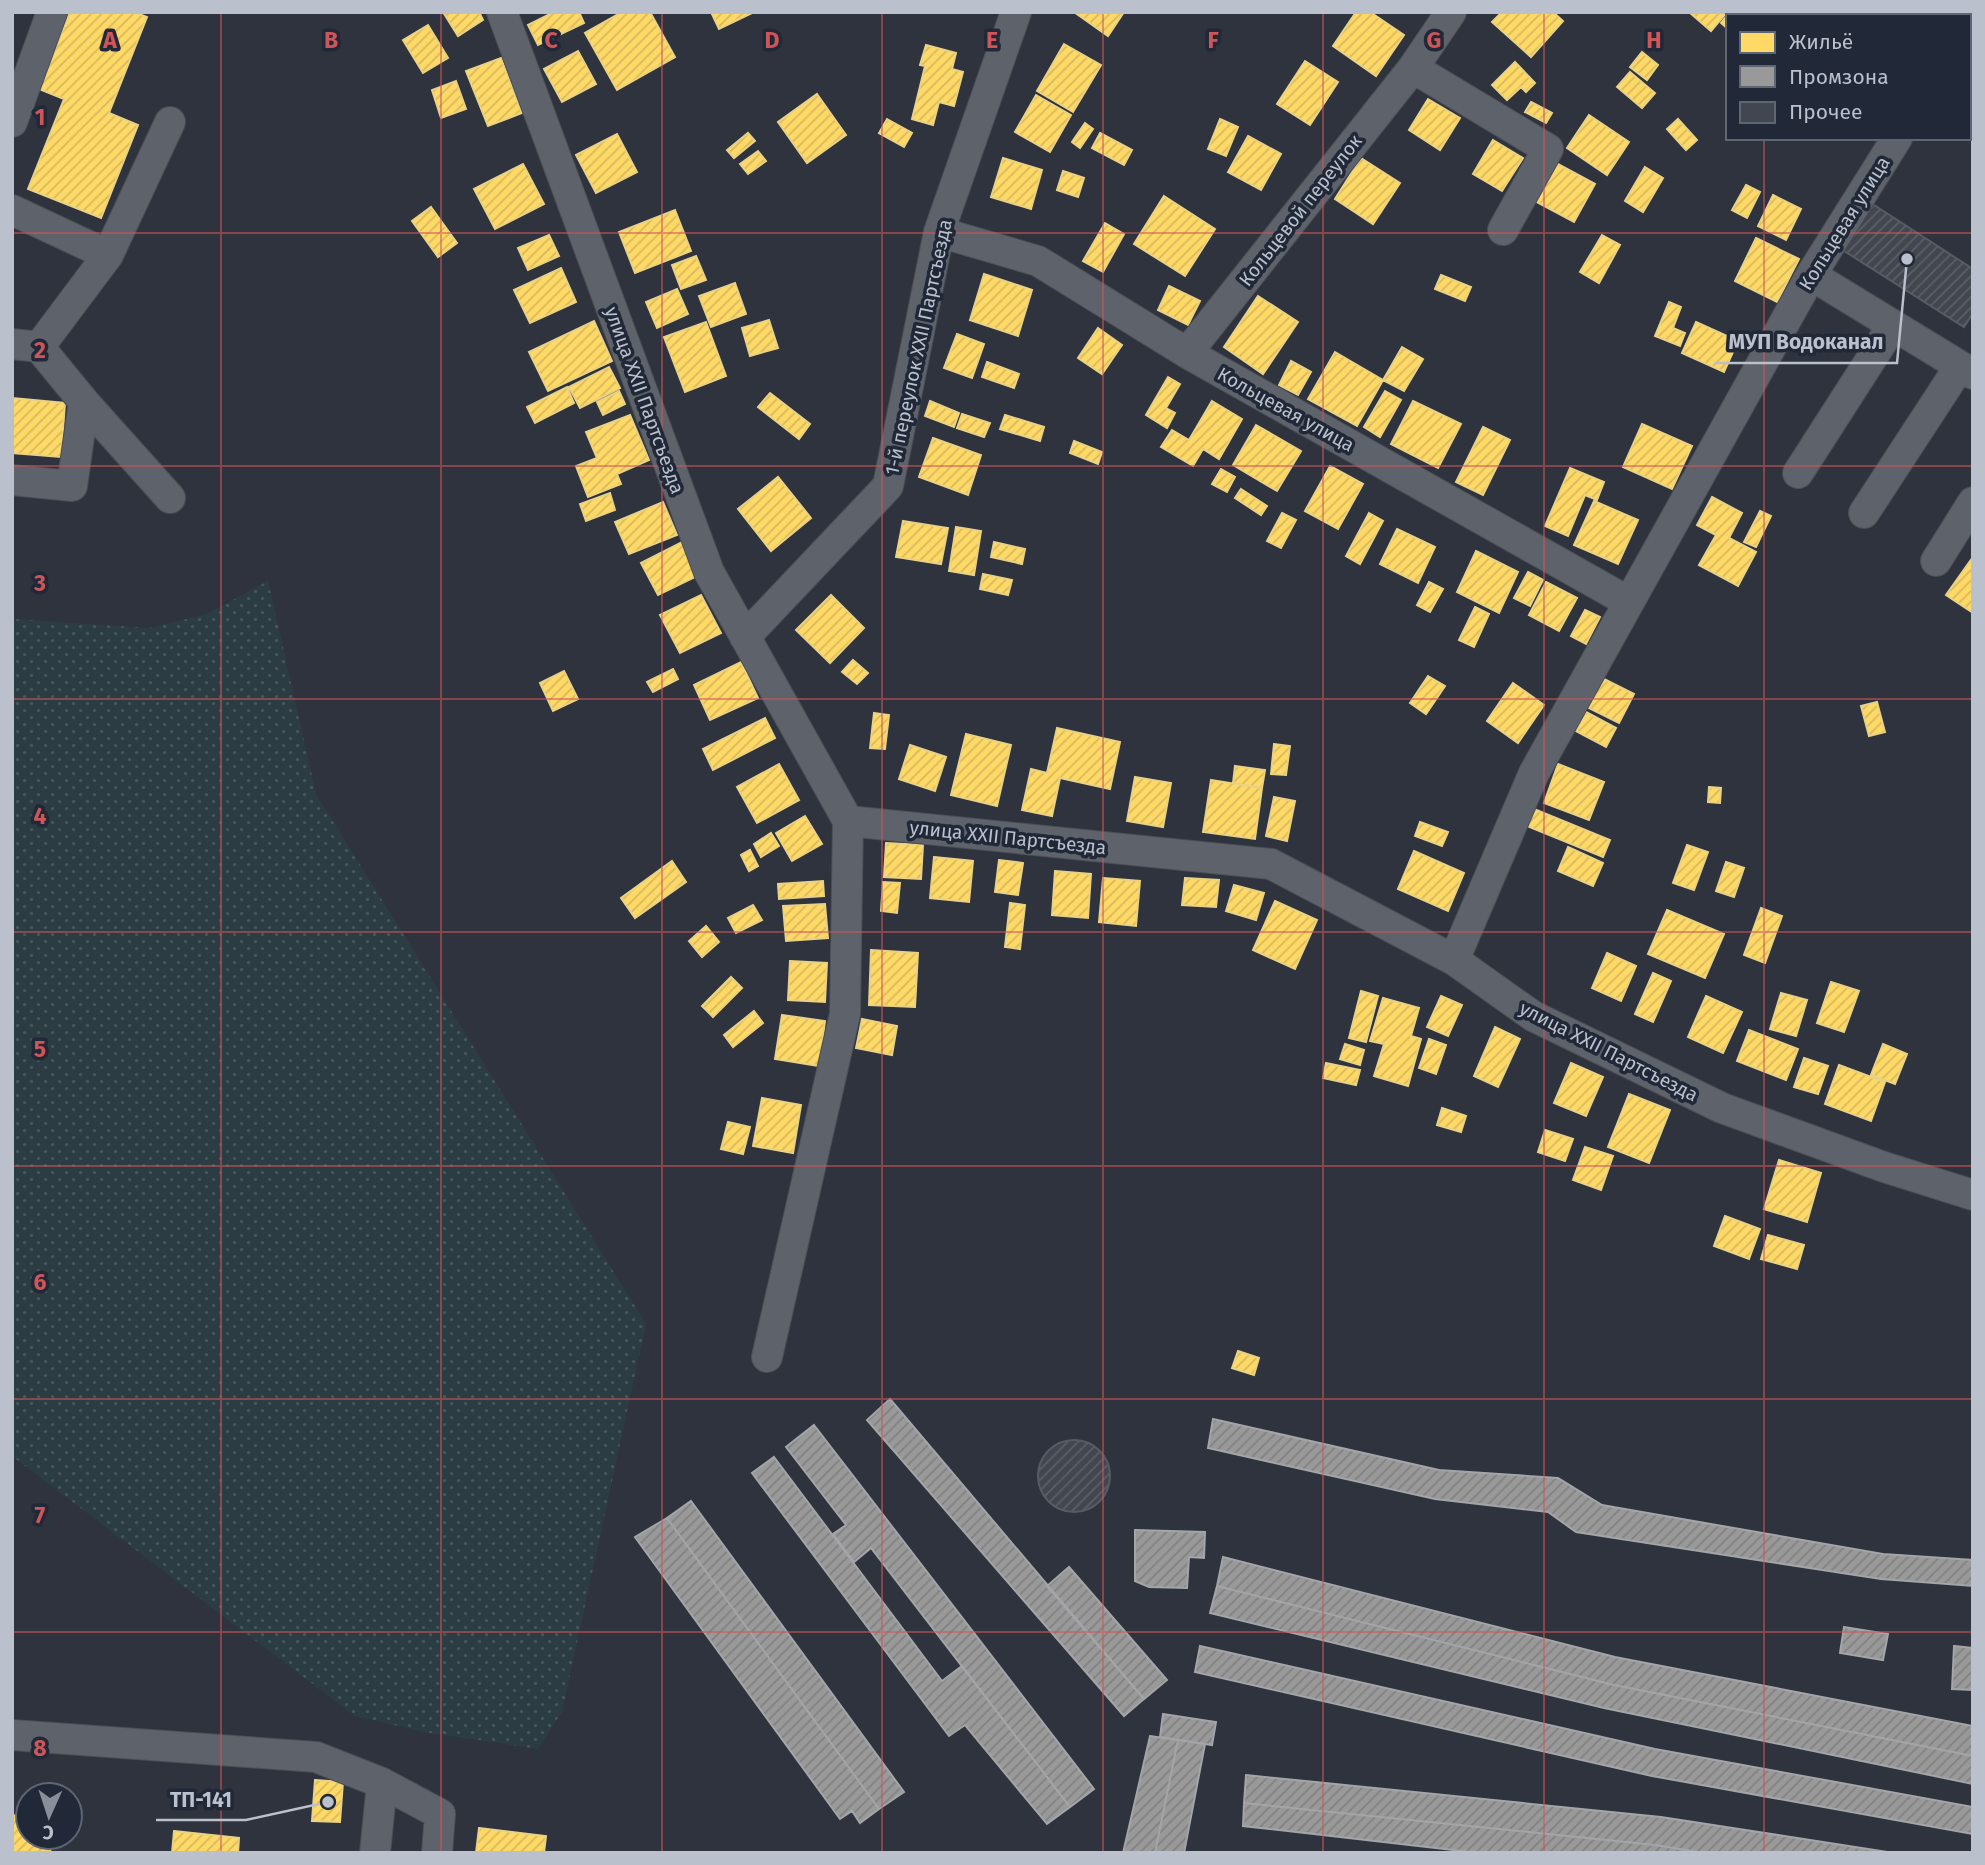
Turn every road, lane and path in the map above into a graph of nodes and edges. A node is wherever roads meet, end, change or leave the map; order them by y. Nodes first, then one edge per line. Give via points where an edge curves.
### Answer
1 (52, 12) edge
2 (502, 12) edge
3 (1016, 12) edge
4 (1451, 12) edge
5 (1413, 68) junction
6 (12, 122) edge
7 (170, 122) dead end
8 (1896, 140) edge
9 (12, 210) edge
10 (1503, 230) dead end
11 (939, 232) junction
12 (108, 256) junction
13 (1811, 275) junction
14 (1893, 325) junction
15 (25, 346) edge
16 (1187, 353) junction
17 (1967, 370) edge
18 (84, 402) junction
19 (1798, 473) dead end
20 (12, 480) edge
21 (170, 498) dead end
22 (1973, 502) edge
23 (1864, 513) dead end
24 (1936, 561) dead end
25 (1627, 601) junction
26 (745, 636) junction
27 (848, 821) junction
28 (1454, 960) junction
29 (1973, 1195) edge
30 (767, 1357) dead end
31 (12, 1735) edge
32 (382, 1783) junction
33 (374, 1853) edge
34 (437, 1853) edge

1 - 6 street
2 - 26 street, улица XXII Партсъезда via 709,572
3 - 11 street, 1-й переулок XXII Партсъезда
4 - 5 street, Кольцевой переулок
5 - 10 street via 1548,149
5 - 16 street, Кольцевой переулок
7 - 12 street
8 - 13 street, Кольцевая улица
9 - 12 street
11 - 16 street, Кольцевая улица via 1038,261
11 - 26 street, 1-й переулок XXII Партсъезда via 888,486
12 - 15 street
13 - 14 street
13 - 25 street, Кольцевая улица
14 - 17 street
14 - 19 street
15 - 18 street
16 - 25 street, Кольцевая улица
17 - 23 street
18 - 20 street via 72,486
18 - 21 street
22 - 24 street
25 - 28 street, Кольцевая улица via 1534,773
26 - 27 street, улица XXII Партсъезда
27 - 28 street, улица XXII Партсъезда via 1271,864
27 - 30 street via 845,1014
28 - 29 street, улица XXII Партсъезда via 1534,1016 1723,1108
31 - 32 street via 316,1757
32 - 33 street
32 - 34 street via 440,1814

